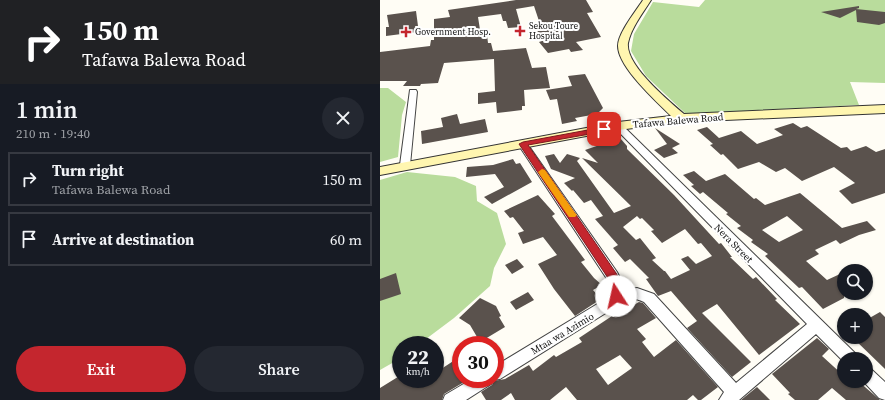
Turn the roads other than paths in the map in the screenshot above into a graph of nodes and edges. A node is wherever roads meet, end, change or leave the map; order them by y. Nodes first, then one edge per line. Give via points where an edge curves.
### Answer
1 (647, 0) edge
2 (413, 92) dead end
3 (885, 109) edge
4 (681, 118) junction
5 (618, 126) junction
6 (523, 144) junction
7 (405, 165) junction
8 (380, 171) edge
9 (616, 296) junction
10 (816, 325) junction
11 (844, 352) edge
12 (504, 368) edge
13 (873, 381) edge
14 (471, 388) edge
15 (885, 393) edge
16 (731, 397) edge
17 (451, 400) edge

1 - 4 main road via 623,46 627,60 637,74
2 - 7 street
3 - 4 main road, Tafawa Balewa Road
4 - 5 main road, Tafawa Balewa Road
5 - 6 main road, Tafawa Balewa Road
5 - 10 street, Nera Street
6 - 7 main road, Tafawa Balewa Road
6 - 9 street via 612,276 617,286
7 - 8 main road, Tafawa Balewa Road
9 - 12 street, Mtaa wa Azimio via 604,307
9 - 16 street via 637,293 649,298
10 - 11 street, Nera Street
10 - 16 street
13 - 15 street
14 - 17 street

